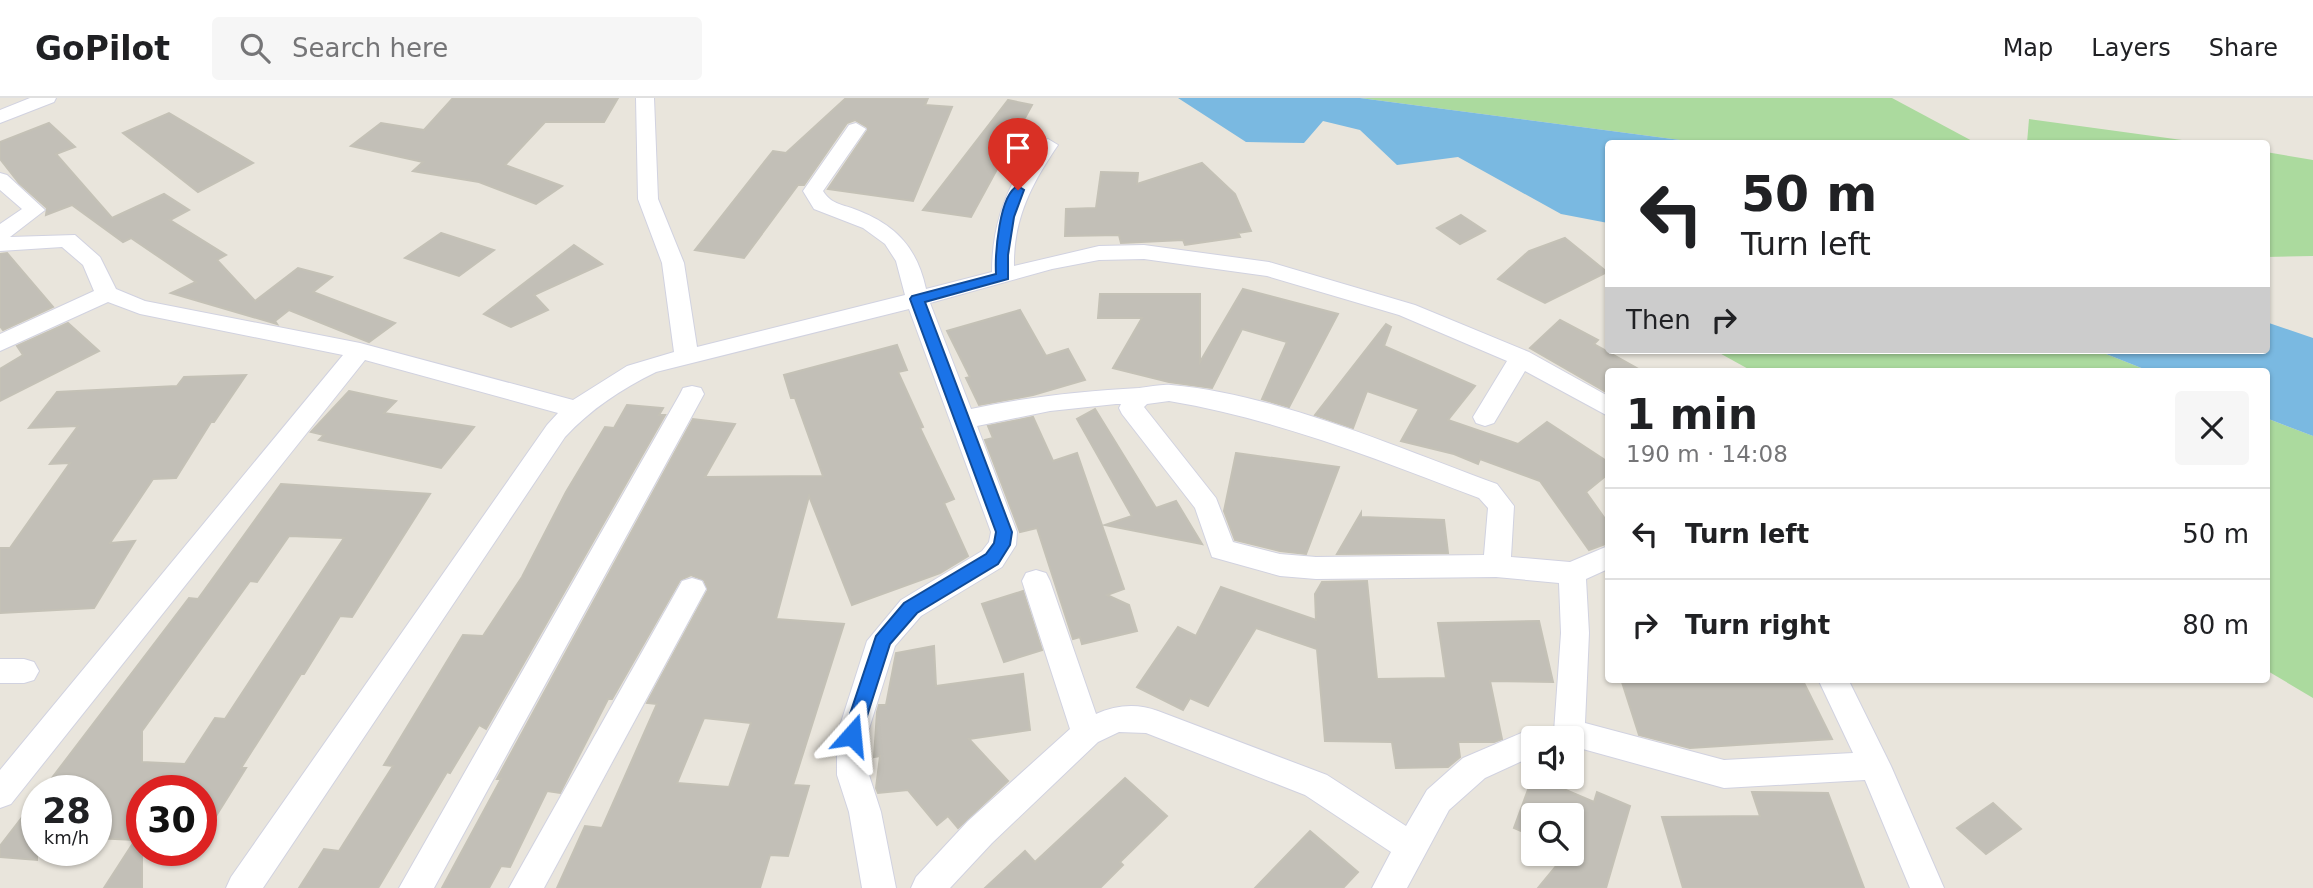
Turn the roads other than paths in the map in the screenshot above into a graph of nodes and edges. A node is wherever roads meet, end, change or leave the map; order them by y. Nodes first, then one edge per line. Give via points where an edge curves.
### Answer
1 (47, 98) edge
2 (645, 98) edge
3 (0, 117) edge
4 (856, 129) dead end
5 (1048, 145) dead end
6 (0, 179) edge
7 (35, 210) junction
8 (0, 234) edge
9 (67, 240) junction
10 (0, 244) edge
11 (1003, 276) junction
12 (107, 294) junction
13 (917, 299) junction
14 (0, 343) edge
15 (360, 351) junction
16 (686, 355) junction
17 (1521, 358) junction
18 (692, 394) dead end
19 (1139, 396) junction
20 (1605, 405) edge
21 (575, 409) junction
22 (1485, 417) dead end
23 (962, 420) junction
24 (1605, 558) edge
25 (1496, 566) junction
26 (1572, 573) junction
27 (1036, 581) dead end
28 (692, 589) dead end
29 (1835, 683) edge
30 (1560, 726) edge
31 (1087, 733) junction
32 (1584, 741) edge
33 (1521, 747) edge
34 (1875, 766) junction
35 (0, 794) edge
36 (1411, 847) junction
37 (243, 888) edge
38 (416, 888) edge
39 (526, 888) edge
40 (879, 888) edge
41 (928, 888) edge
42 (1389, 888) edge
43 (1927, 888) edge

1 - 3 street
2 - 16 street via 648,199 673,263
4 - 13 street via 813,191 821,205 888,233 906,260
5 - 11 street via 1030,166 1008,217
6 - 7 street
7 - 8 street
7 - 9 street
9 - 10 street
9 - 12 street via 92,262
11 - 13 street
11 - 17 street via 1098,253 1144,252 1247,264 1407,310
12 - 14 street
12 - 15 street via 139,307
13 - 16 street
13 - 23 street
15 - 21 street
15 - 35 street
16 - 21 street via 619,380
17 - 20 street
17 - 22 street
18 - 38 street
19 - 23 street via 1058,399
19 - 25 street via 1169,393 1221,400 1488,491 1501,506
19 - 25 street via 1132,408 1207,505 1222,550 1280,565 1316,568
21 - 37 street
23 - 40 street via 1004,532 1002,545 992,559 911,608 882,641 852,735 853,775
24 - 26 street
25 - 26 street
26 - 30 street via 1575,633
27 - 31 street
28 - 39 street
29 - 34 street
31 - 36 street via 1116,719 1147,720 1316,785
31 - 41 street via 980,832
32 - 34 street via 1724,774
33 - 36 street via 1474,768 1438,800
34 - 43 street
36 - 42 street

